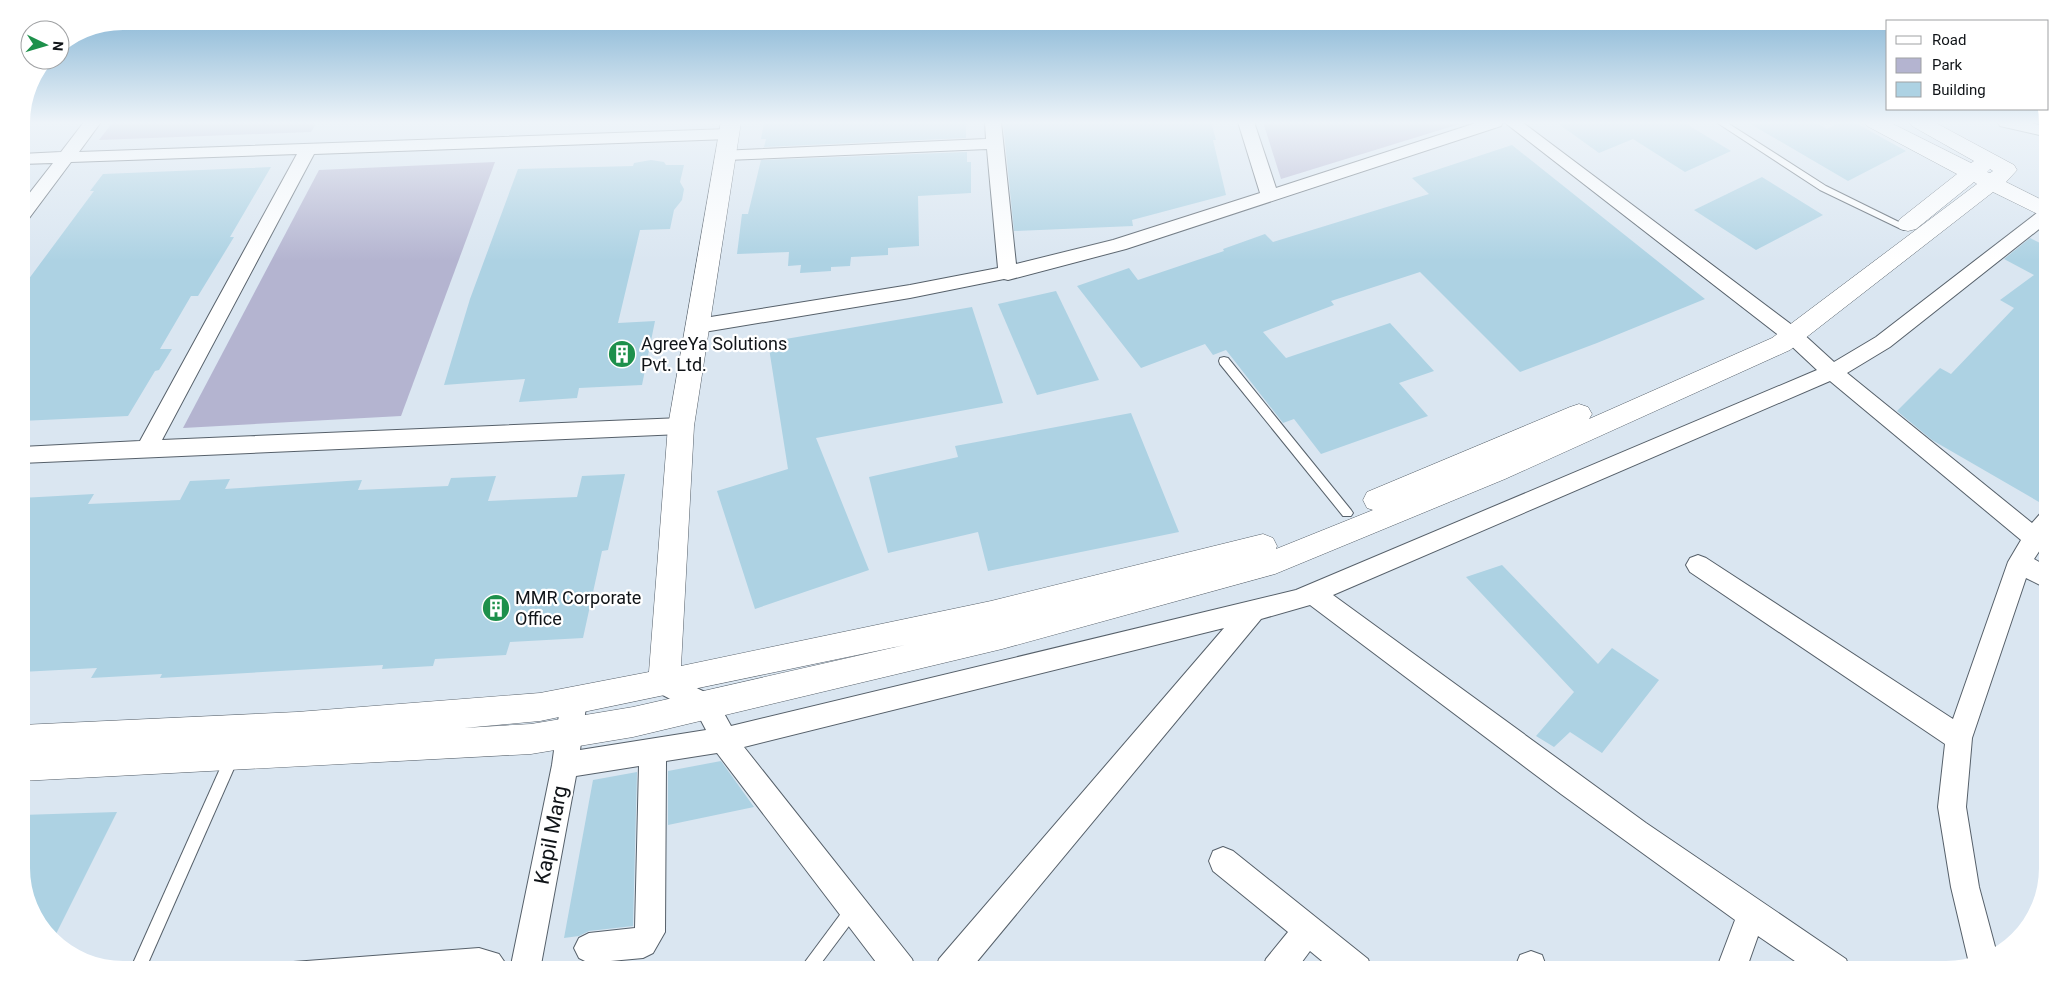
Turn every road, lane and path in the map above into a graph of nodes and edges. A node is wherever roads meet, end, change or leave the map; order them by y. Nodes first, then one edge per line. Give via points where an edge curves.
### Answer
1 (58, 168) edge
2 (298, 168) edge
3 (723, 168) edge
4 (998, 168) edge
5 (1261, 168) edge
6 (1355, 168) edge
7 (1573, 168) edge
8 (1792, 168) edge
9 (1983, 168) edge
10 (1985, 168) edge
11 (1989, 171) junction
12 (2039, 189) edge
13 (1270, 196) junction
14 (30, 206) edge
15 (2039, 207) edge
16 (2039, 220) edge
17 (1904, 227) junction
18 (1008, 274) junction
19 (698, 326) junction
20 (1786, 330) junction
21 (1224, 360) dead end
22 (1832, 372) junction
23 (681, 426) junction
24 (147, 449) junction
25 (30, 454) edge
26 (1347, 512) junction
27 (2039, 527) edge
28 (2039, 532) edge
29 (2020, 562) junction
30 (1698, 565) dead end
31 (2039, 574) edge
32 (1313, 594) junction
33 (1253, 611) junction
34 (664, 683) junction
35 (574, 700) junction
36 (706, 705) junction
37 (571, 733) junction
38 (1959, 738) junction
39 (30, 740) edge
40 (723, 740) junction
41 (239, 743) junction
42 (653, 751) junction
43 (30, 765) edge
44 (565, 765) junction
45 (1223, 861) dead end
46 (853, 909) junction
47 (1751, 915) junction
48 (1308, 930) junction
49 (589, 948) dead end
50 (1982, 953) edge
51 (140, 961) edge
52 (399, 961) edge
53 (496, 961) edge
54 (527, 961) edge
55 (813, 961) edge
56 (894, 961) edge
57 (958, 961) edge
58 (1284, 961) edge
59 (1346, 961) edge
60 (1733, 961) edge
61 (1821, 961) edge

1 - 14 street
2 - 24 street
3 - 19 street
4 - 18 street
5 - 13 street
6 - 13 street
7 - 20 street
8 - 17 lane via 1823,188
9 - 11 street
10 - 11 street
11 - 12 street
11 - 15 street
11 - 17 street
11 - 20 street
13 - 18 street via 1119,245
16 - 22 street via 1883,342
17 - 20 street
18 - 19 street
19 - 23 street
20 - 22 street
20 - 26 street via 1770,333
20 - 36 street via 1781,344 1495,472 1275,562 1002,636
21 - 26 lane
22 - 27 street
22 - 32 street
23 - 24 street
23 - 34 street
24 - 25 street
26 - 34 street via 1269,544 991,614
28 - 29 street
29 - 31 street
29 - 38 street
30 - 38 street
32 - 33 street
32 - 47 street
33 - 40 street
33 - 57 street
34 - 35 street
34 - 36 street
35 - 37 street, Kapil Marg
35 - 41 street via 540,707
36 - 37 street
36 - 40 street
37 - 41 street via 531,739
37 - 44 street, Kapil Marg
38 - 50 street via 1952,807 1965,887
39 - 41 street
40 - 42 street
40 - 46 street
41 - 43 street
41 - 51 lane
42 - 44 street
42 - 49 street via 650,932 644,943
44 - 54 street, Kapil Marg
45 - 48 street
46 - 55 lane
46 - 56 street
47 - 60 street
47 - 61 street
48 - 58 street
48 - 59 street
52 - 53 lane via 479,955

